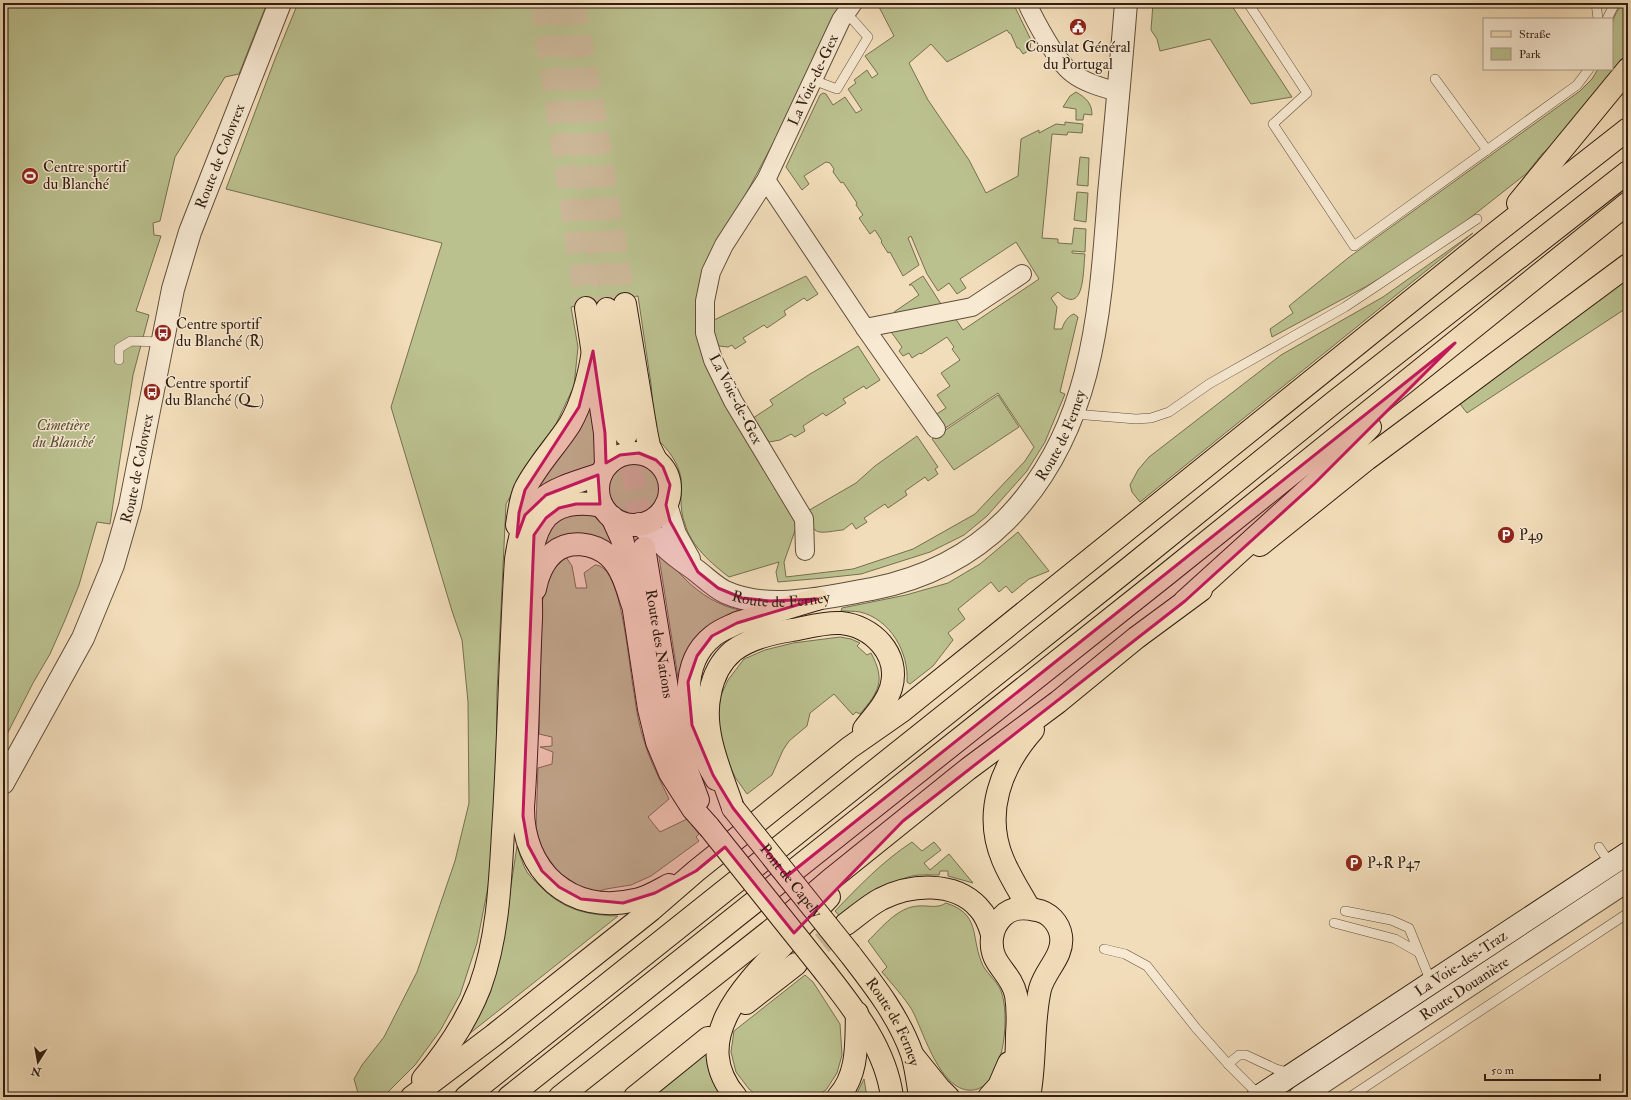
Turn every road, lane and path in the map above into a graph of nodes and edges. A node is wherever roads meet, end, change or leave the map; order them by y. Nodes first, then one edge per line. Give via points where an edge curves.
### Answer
1 (280, 3) edge
2 (1027, 3) edge
3 (1126, 3) edge
4 (1248, 3) edge
5 (1596, 3) edge
6 (1615, 3) edge
7 (849, 9) edge
8 (1598, 18) edge
9 (1608, 18) edge
10 (1628, 69) edge
11 (1588, 70) edge
12 (1435, 79) dead end
13 (813, 80) junction
14 (1118, 92) junction
15 (1628, 129) edge
16 (1487, 150) junction
17 (1628, 172) edge
18 (766, 180) junction
19 (1628, 203) edge
20 (1477, 219) dead end
21 (1489, 238) junction
22 (1628, 265) edge
23 (1022, 274) dead end
24 (606, 307) junction
25 (866, 328) junction
26 (161, 342) junction
27 (1455, 343) junction
28 (593, 351) junction
29 (119, 360) dead end
30 (1074, 414) junction
31 (936, 428) dead end
32 (626, 435) tunnel mouth
33 (656, 460) junction
34 (603, 470) junction
35 (666, 505) junction
36 (607, 511) junction
37 (639, 524) junction
38 (518, 547) junction
39 (644, 548) tunnel mouth
40 (805, 550) dead end
41 (698, 572) junction
42 (817, 599) junction
43 (1185, 601) junction
44 (632, 603) junction
45 (531, 610) junction
46 (1058, 702) junction
47 (678, 739) junction
48 (849, 748) junction
49 (5, 775) edge
50 (733, 808) junction
51 (903, 821) junction
52 (709, 827) junction
53 (1599, 847) dead end
54 (1620, 859) edge
55 (696, 870) junction
56 (1628, 880) edge
57 (1029, 908) junction
58 (1345, 911) dead end
59 (1628, 914) edge
60 (1334, 923) dead end
61 (846, 924) tunnel mouth
62 (992, 934) junction
63 (1104, 949) dead end
64 (1418, 952) junction
65 (850, 954) joint
66 (796, 964) tunnel mouth
67 (1051, 966) junction
68 (1003, 969) junction
69 (825, 972) joint
70 (1432, 983) junction
71 (746, 1003) dead end
72 (678, 1005) junction
73 (857, 1013) junction
74 (1017, 1037) junction
75 (708, 1038) dead end
76 (912, 1055) junction
77 (1228, 1064) junction
78 (1294, 1073) junction
79 (1259, 1096) edge
80 (405, 1097) edge
81 (412, 1097) edge
82 (466, 1097) edge
83 (509, 1097) edge
84 (560, 1097) edge
85 (585, 1097) edge
86 (636, 1097) edge
87 (736, 1097) edge
88 (838, 1097) edge
89 (892, 1097) edge
90 (920, 1097) edge
91 (948, 1097) edge
92 (989, 1097) edge
93 (1010, 1097) edge
94 (1029, 1097) edge
95 (1300, 1097) edge
96 (1350, 1097) edge

1 - 26 street, Route de Colovrex via 190,232
2 - 14 street via 1061,63 1073,74
3 - 14 street, Route de Ferney
4 - 16 lane via 1307,93 1273,124 1354,246
5 - 8 lane
6 - 9 lane
7 - 13 street, La Voie-de-Gex
7 - 13 lane via 853,20 868,37 838,89
10 - 21 main road
11 - 16 lane via 1577,85
12 - 16 lane
13 - 18 street, La Voie-de-Gex
14 - 30 street, Route de Ferney via 1100,298 1090,354
15 - 21 main road
17 - 82 main road via 1333,403
18 - 25 street
18 - 40 street, La Voie-de-Gex via 724,245 711,272 705,301 705,333 713,360 734,401 804,519
19 - 27 main road
20 - 30 lane via 1345,307 1209,384 1169,412 1151,418 1136,419
21 - 48 main road via 908,706
22 - 43 main road via 1367,459 1234,567
23 - 25 street via 972,307
24 - 28 main road
24 - 32 main road
24 - 33 main road via 649,446
25 - 31 street
26 - 29 lane via 131,341 119,348
26 - 49 street, Route de Colovrex via 130,506 113,565 83,638
27 - 43 main road via 1314,484
27 - 83 main road
28 - 34 main road via 606,433
28 - 38 main road via 579,407 525,490 518,513
30 - 42 street, Route de Ferney via 1056,453 1038,482 1017,509 981,543 944,566 923,575 877,588
33 - 34 main road via 639,453 629,453 612,460
33 - 35 main road via 668,476 670,486
34 - 36 main road via 598,492
34 - 38 main road via 542,498 526,520
35 - 37 main road via 653,519
35 - 41 street, Route de Ferney via 675,534
36 - 37 main road via 623,523
36 - 44 main road via 622,538
36 - 45 main road via 586,504 570,504 555,511 542,523 532,554
37 - 41 street, Route de Ferney
38 - 80 main road via 514,580 507,777 494,934 488,963 467,1014 436,1063
39 - 47 main road, Route des Nations via 667,698
41 - 42 street, Route de Ferney via 718,588 742,598 770,601
42 - 50 main road via 725,628 712,636 702,648 690,672 688,696 692,725 708,764
43 - 46 main road
44 - 45 main road via 620,572 610,557 597,548 578,544 560,549 547,561 537,580
44 - 52 main road, Pont de Capely via 648,709 662,754 682,793
45 - 55 main road via 523,816 526,836 537,864 552,882 566,892 580,899 611,904 645,898
46 - 51 main road via 989,752
46 - 57 main road via 1015,753 1000,783 995,805 994,826 1000,853
47 - 50 main road, Route des Nations via 702,776
47 - 52 main road, Route des Nations
48 - 50 main road via 881,707 891,686 892,665 881,643 866,630 840,623 777,632 745,644 727,657 716,672 708,703 711,738
48 - 55 main road
50 - 65 main road, Pont de Capely, bridge
51 - 72 main road
51 - 87 main road via 767,962 735,1000 721,1028 717,1050 721,1071
52 - 69 main road, Pont de Capely, bridge
53 - 54 lane
54 - 70 street, La Voie-des-Traz
55 - 81 main road via 639,920 494,1036
56 - 95 street, Route Douanière
57 - 62 main road via 1015,909 1005,914 997,922
57 - 67 main road via 1045,913 1058,925 1062,937 1057,958
58 - 64 lane via 1391,920 1409,928
59 - 96 lane
60 - 64 lane via 1395,939
61 - 62 main road via 891,895 913,889 935,888 956,892 972,901 984,914
62 - 68 main road via 992,954
63 - 77 lane, La Voie-des-Traz via 1125,954 1147,966
64 - 70 lane
65 - 76 main road, Route de Ferney via 888,1006
66 - 71 main road
67 - 68 main road via 1040,974 1024,976
67 - 94 main road via 1040,987
68 - 74 main road via 1016,994
69 - 73 main road, Route de Ferney
70 - 78 street, La Voie-des-Traz
72 - 84 main road
72 - 85 main road
73 - 88 main road via 853,1071
73 - 89 main road, Route de Ferney via 886,1072
74 - 92 main road via 1007,1070 999,1086
74 - 93 main road via 1016,1067
75 - 86 main road
76 - 90 main road, Route de Ferney
76 - 91 main road
77 - 78 lane via 1239,1055 1246,1055 1276,1069
77 - 79 lane, La Voie-des-Traz
78 - 79 street, La Voie-des-Traz

